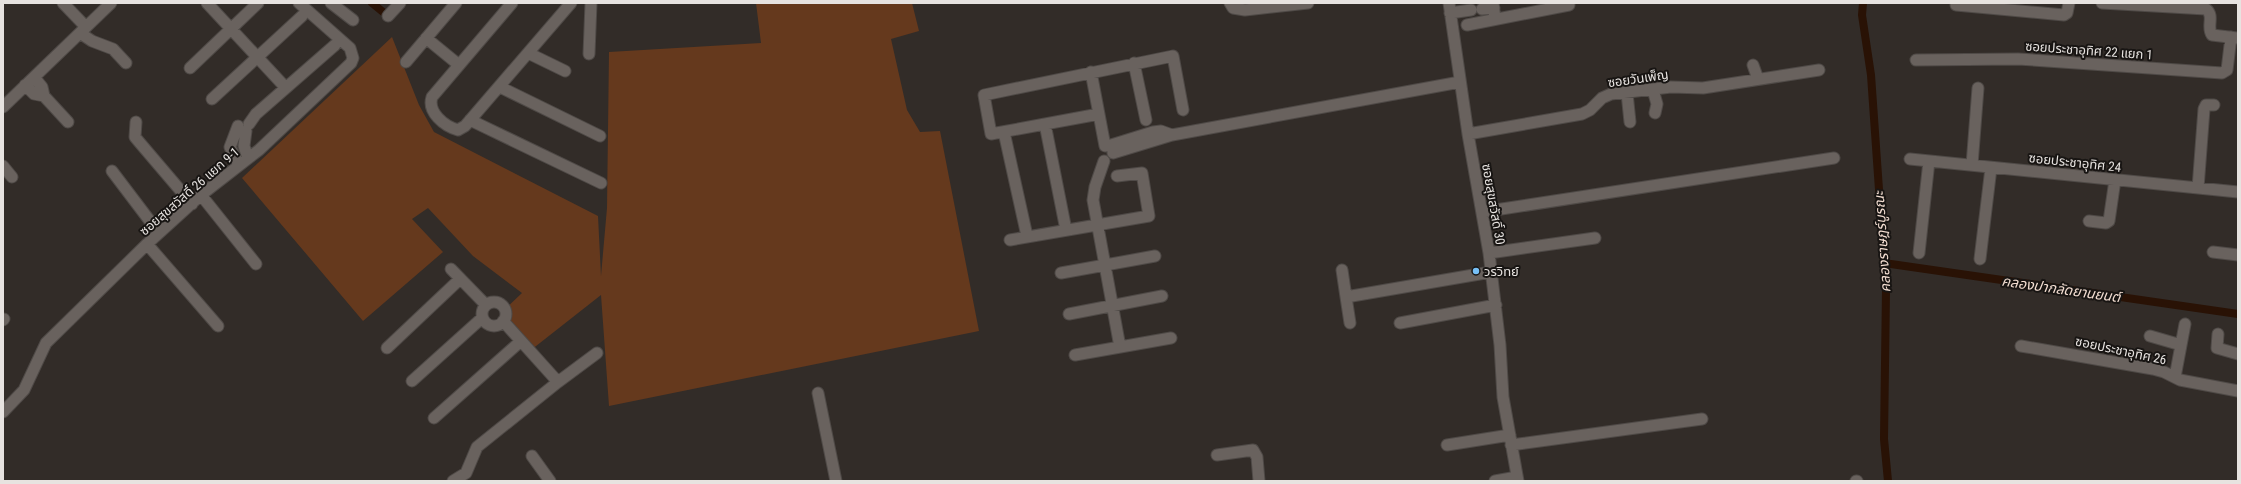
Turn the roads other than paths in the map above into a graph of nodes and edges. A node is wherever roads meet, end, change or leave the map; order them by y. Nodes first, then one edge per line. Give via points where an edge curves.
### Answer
1 (63, 3) edge
2 (112, 3) edge
3 (207, 3) edge
4 (258, 3) edge
5 (299, 3) edge
6 (331, 3) edge
7 (400, 3) edge
8 (456, 3) edge
9 (512, 3) edge
10 (591, 3) edge
11 (1230, 3) edge
12 (1308, 3) edge
13 (2069, 3) edge
14 (2102, 3) edge
15 (569, 4) edge
16 (1569, 5) dead end
17 (1956, 5) dead end
18 (2025, 7) edge
19 (1450, 8) edge
20 (1494, 10) edge
21 (302, 16) dead end
22 (388, 16) dead end
23 (353, 20) dead end
24 (1467, 24) dead end
25 (231, 29) junction
26 (83, 30) junction
27 (426, 38) junction
28 (2235, 38) edge
29 (335, 45) dead end
30 (528, 53) junction
31 (589, 54) dead end
32 (257, 57) junction
33 (1916, 60) dead end
34 (406, 62) dead end
35 (126, 63) dead end
36 (1134, 64) junction
37 (459, 65) junction
38 (1753, 65) dead end
39 (190, 68) dead end
40 (1819, 70) dead end
41 (565, 71) dead end
42 (1091, 72) junction
43 (34, 77) junction
44 (1758, 79) junction
45 (1460, 82) junction
46 (25, 85) junction
47 (500, 87) junction
48 (286, 88) junction
49 (1978, 88) dead end
50 (1653, 90) junction
51 (1627, 93) junction
52 (44, 96) junction
53 (212, 99) dead end
54 (2214, 105) dead end
55 (3, 107) edge
56 (1183, 110) dead end
57 (1099, 114) junction
58 (1656, 114) dead end
59 (470, 120) junction
60 (1146, 120) dead end
61 (68, 122) dead end
62 (136, 122) dead end
63 (1630, 122) dead end
64 (1045, 124) junction
65 (1004, 132) junction
66 (1468, 134) junction
67 (600, 136) dead end
68 (1108, 152) junction
69 (1834, 158) dead end
70 (1910, 159) dead end
71 (244, 161) junction
72 (1929, 161) junction
73 (1972, 165) junction
74 (3, 166) edge
75 (1991, 168) junction
76 (112, 171) dead end
77 (1117, 176) dead end
78 (12, 177) dead end
79 (2115, 180) junction
80 (601, 183) dead end
81 (2198, 188) junction
82 (2238, 192) edge
83 (201, 195) junction
84 (192, 204) junction
85 (1482, 212) junction
86 (2088, 221) dead end
87 (1098, 225) junction
88 (1066, 230) junction
89 (160, 233) junction
90 (1027, 236) junction
91 (1595, 238) dead end
92 (1010, 240) dead end
93 (147, 244) junction
94 (2213, 252) dead end
95 (1489, 253) junction
96 (1919, 253) dead end
97 (2238, 255) edge
98 (1155, 256) dead end
99 (1980, 259) dead end
100 (256, 264) dead end
101 (1105, 265) junction
102 (451, 269) dead end
103 (1342, 270) dead end
104 (1491, 272) junction
105 (1061, 273) dead end
106 (460, 279) junction
107 (1162, 296) dead end
108 (1346, 297) junction
109 (486, 305) junction
110 (1496, 305) junction
111 (1113, 306) junction
112 (1069, 314) dead end
113 (482, 318) junction
114 (503, 321) junction
115 (1350, 323) dead end
116 (1400, 323) dead end
117 (2185, 324) dead end
118 (218, 326) dead end
119 (2218, 334) dead end
120 (2150, 336) dead end
121 (1171, 338) dead end
122 (521, 341) junction
123 (2181, 345) junction
124 (2021, 346) dead end
125 (1120, 347) junction
126 (387, 348) dead end
127 (597, 353) dead end
128 (2238, 354) edge
129 (1075, 356) dead end
130 (2175, 377) junction
131 (412, 381) dead end
132 (558, 382) junction
133 (2238, 391) edge
134 (818, 393) dead end
135 (3, 412) edge
136 (434, 418) dead end
137 (1702, 419) dead end
138 (1511, 440) junction
139 (1447, 445) dead end
140 (1217, 455) dead end
141 (532, 456) dead end
142 (1517, 479) edge
143 (454, 481) edge
144 (550, 481) edge
145 (836, 481) edge
146 (1259, 481) edge
147 (1495, 481) edge

1 - 26 street
2 - 26 street
3 - 25 street
4 - 25 street
5 - 71 street, ซอยสุขสวัสดิ์ 26 แยก 9-1 via 350,48 353,58 330,84
6 - 23 street
7 - 22 street
8 - 27 street
9 - 37 street
10 - 31 street
11 - 12 street via 1233,8 1245,10
13 - 18 street via 2064,15
14 - 28 street via 2206,9 2211,16 2212,35
15 - 30 street
16 - 20 street
17 - 18 street
19 - 20 street
19 - 45 street, ซอยสุขสวัสดิ์ 30
20 - 24 street
21 - 32 street
25 - 32 street
25 - 39 street
26 - 35 street via 92,41 113,49
26 - 43 street
27 - 34 street
27 - 37 street
28 - 33 street, ซอยประชาอุทิศ 22 แยก 1 via 2227,70 2222,73 2018,60
29 - 48 street
30 - 41 street
30 - 47 street
32 - 48 street
32 - 53 street
36 - 42 street
36 - 56 street via 1173,56
36 - 60 street
37 - 59 street via 432,97 430,108 458,130
38 - 44 street
40 - 44 street, ซอยวันเพ็ญ
42 - 57 street
42 - 65 street via 984,95 991,134
43 - 46 street
43 - 52 street via 42,87
44 - 50 street, ซอยวันเพ็ญ via 1703,88 1677,87
45 - 66 street, ซอยสุขสวัสดิ์ 30
45 - 68 street via 1172,135 1153,132
46 - 52 street via 34,94
46 - 55 street
47 - 59 street
47 - 67 street
48 - 71 street via 256,114 230,147
49 - 73 street
50 - 51 street, ซอยวันเพ็ญ
50 - 58 street via 1657,104
51 - 63 street
51 - 66 street, ซอยวันเพ็ญ via 1602,98 1582,114
52 - 61 street
54 - 81 street via 2206,105 2204,109
57 - 64 street
57 - 68 street
59 - 80 street
62 - 84 street via 136,136 140,143
64 - 65 street
64 - 88 street
65 - 90 street
66 - 85 street, ซอยสุขสวัสดิ์ 30
68 - 87 street via 1093,193
69 - 85 street
70 - 72 street, ซอยประชาอุทิศ 24
71 - 83 street, ซอยสุขสวัสดิ์ 26 แยก 9-1
72 - 73 street, ซอยประชาอุทิศ 24
72 - 96 street
73 - 75 street, ซอยประชาอุทิศ 24
74 - 78 street
75 - 79 street, ซอยประชาอุทิศ 24
75 - 99 street
76 - 89 street
77 - 87 street via 1142,173 1149,216
79 - 81 street, ซอยประชาอุทิศ 24
79 - 86 street via 2108,221
81 - 82 street, ซอยประชาอุทิศ 24
83 - 84 street, ซอยสุขสวัสดิ์ 26 แยก 9-1
83 - 100 street
84 - 89 street, ซอยสุขสวัสดิ์ 26 แยก 9-1
85 - 95 street, ซอยสุขสวัสดิ์ 30
87 - 88 street
87 - 101 street
88 - 90 street
89 - 93 street, ซอยสุขสวัสดิ์ 26 แยก 9-1
90 - 92 street
91 - 95 street
93 - 118 street
93 - 135 street, ซอยสุขสวัสดิ์ 26 แยก 9-1 via 46,343 24,390
94 - 97 street
95 - 104 street, ซอยสุขสวัสดิ์ 30
98 - 101 street
101 - 105 street
101 - 111 street
102 - 106 street
103 - 108 street
104 - 108 street
104 - 110 street, ซอยสุขสวัสดิ์ 30
106 - 109 street
106 - 126 street
107 - 111 street
108 - 115 street
109 - 113 street via 482,311
109 - 114 street via 497,303 503,307 506,314
110 - 116 street
110 - 138 street, ซอยสุขสวัสดิ์ 30 via 1504,396
111 - 112 street
111 - 125 street
113 - 114 street via 487,324 494,326
113 - 131 street
114 - 122 street
117 - 123 street
119 - 128 street via 2217,348
120 - 123 street
121 - 125 street
122 - 132 street
122 - 136 street
123 - 130 street
124 - 130 street, ซอยประชาอุทิศ 26 via 2146,367
125 - 129 street
127 - 132 street
130 - 133 street, ซอยประชาอุทิศ 26
132 - 143 street via 477,446 466,473
134 - 145 street
137 - 138 street
138 - 139 street
138 - 142 street, ซอยสุขสวัสดิ์ 30
140 - 146 street via 1253,450 1257,457
141 - 144 street
142 - 147 street

